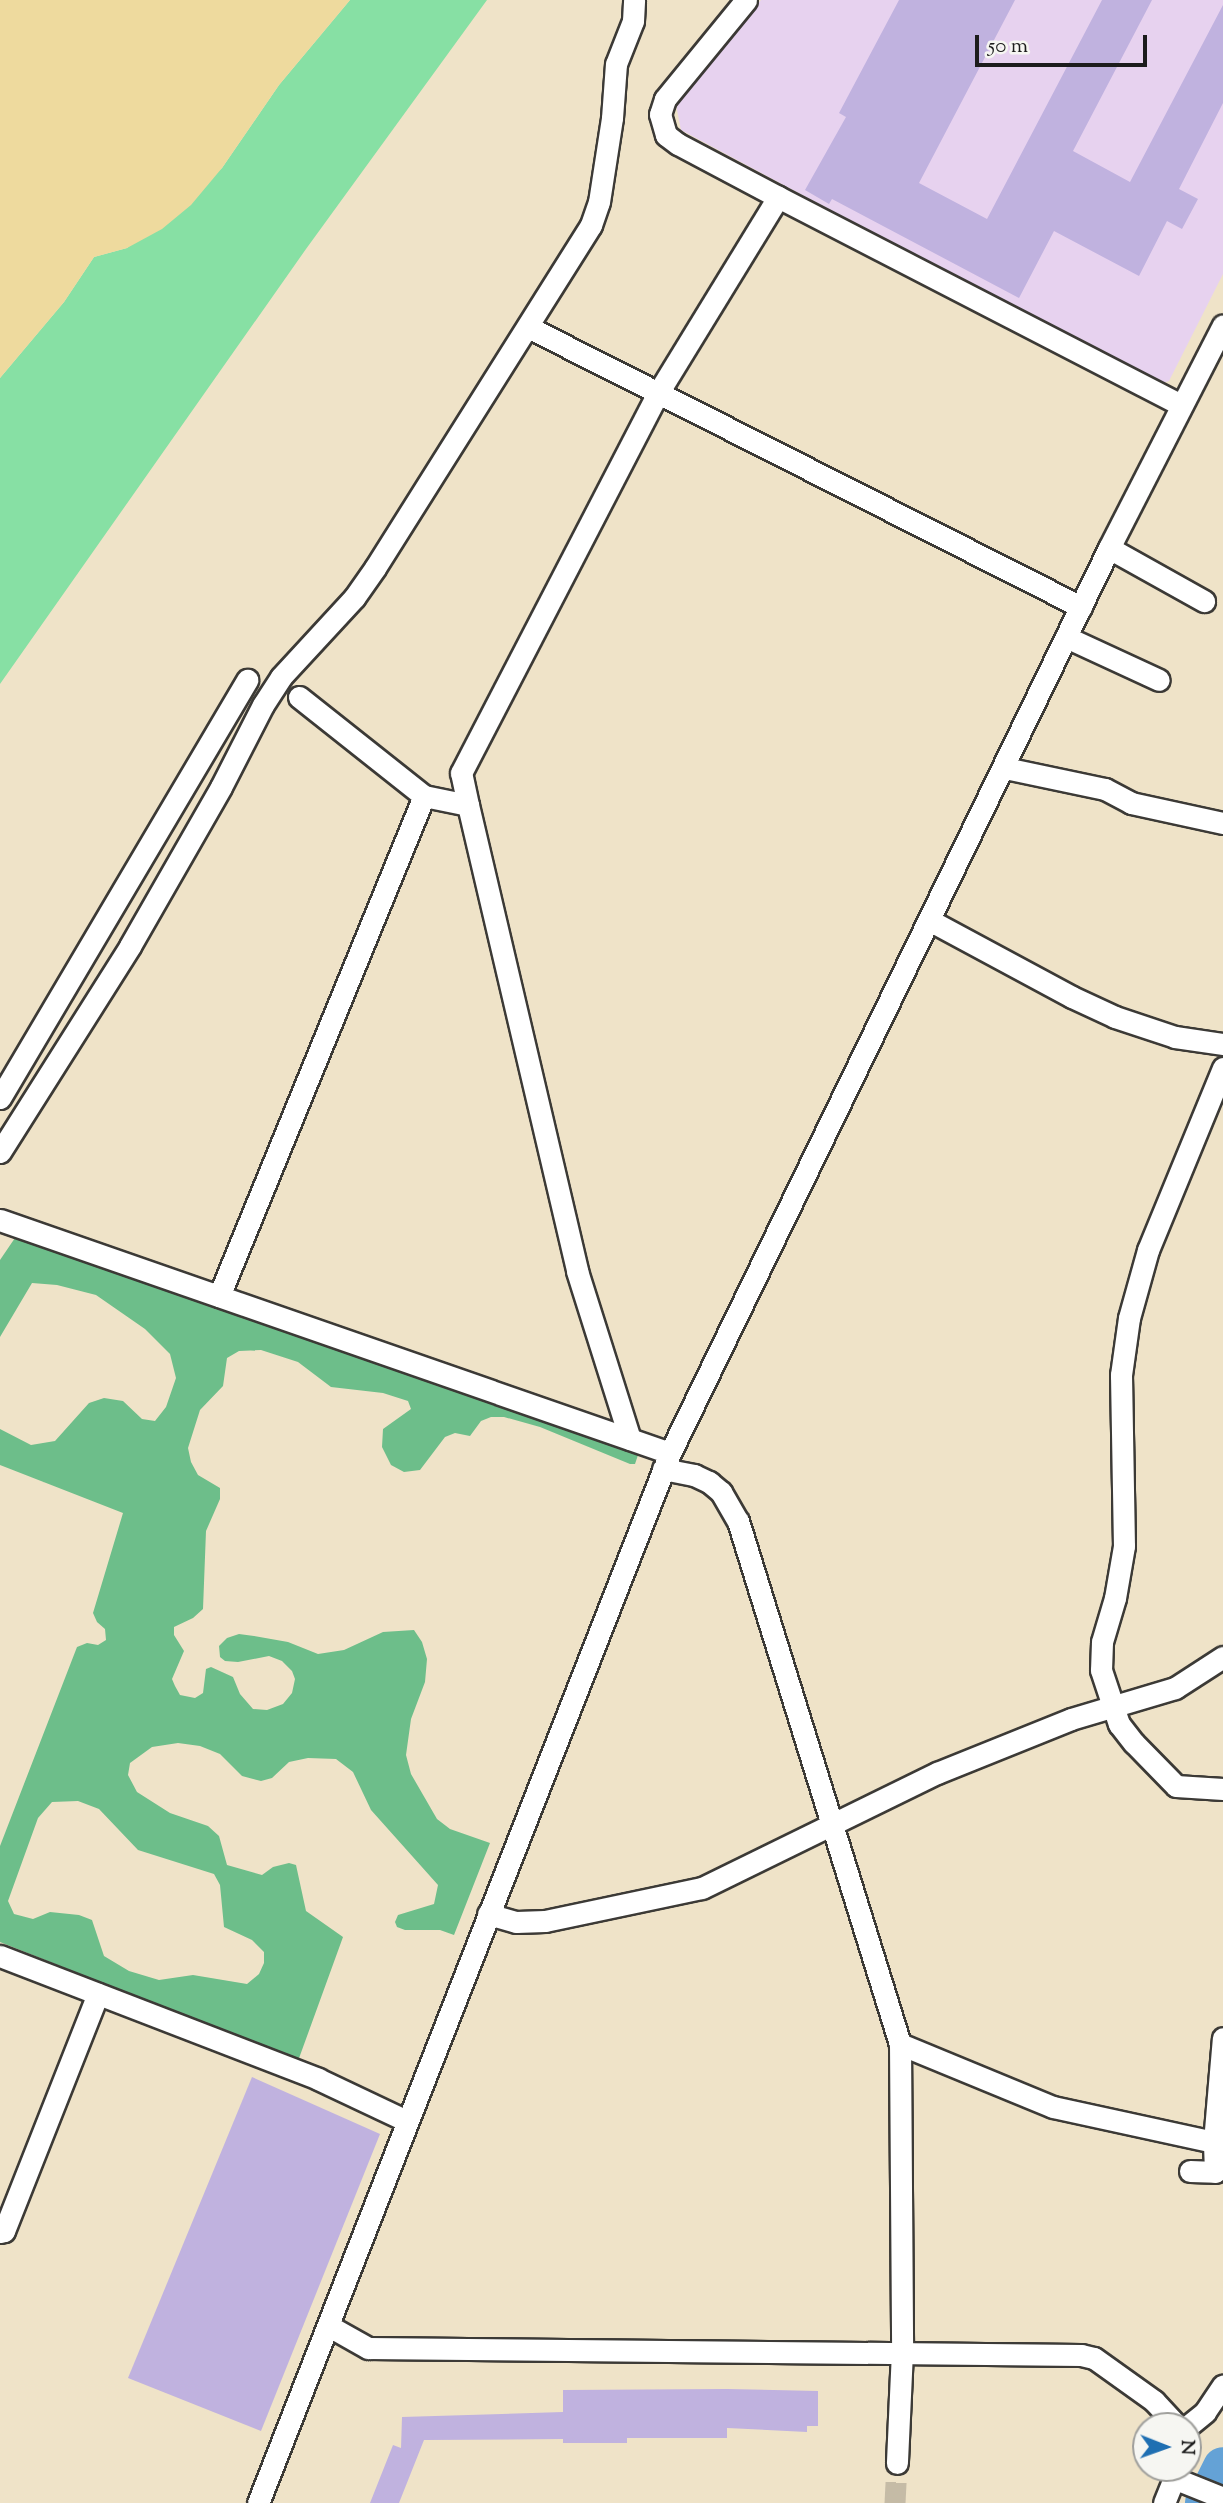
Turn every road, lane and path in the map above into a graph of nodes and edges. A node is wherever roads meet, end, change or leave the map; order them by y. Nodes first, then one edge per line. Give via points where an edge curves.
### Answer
1 (634, 0) edge
2 (746, 0) edge
3 (778, 198) junction
4 (1223, 325) edge
5 (528, 327) junction
6 (658, 393) junction
7 (1181, 405) junction
8 (1109, 548) junction
9 (1204, 601) dead end
10 (1081, 607) junction
11 (1066, 637) junction
12 (247, 680) dead end
13 (1159, 680) dead end
14 (299, 697) dead end
15 (1005, 768) junction
16 (424, 796) junction
17 (468, 805) junction
18 (1223, 823) edge
19 (929, 920) junction
20 (1223, 1044) edge
21 (1223, 1068) edge
22 (0, 1098) edge
23 (0, 1152) edge
24 (2, 1225) edge
25 (219, 1296) junction
26 (630, 1439) junction
27 (666, 1461) junction
28 (1223, 1657) edge
29 (1112, 1704) junction
30 (1223, 1789) edge
31 (832, 1823) junction
32 (488, 1914) junction
33 (0, 1956) edge
34 (97, 1994) junction
35 (1223, 2038) edge
36 (900, 2045) junction
37 (407, 2121) junction
38 (1218, 2143) edge
39 (1190, 2171) dead end
40 (0, 2232) edge
41 (330, 2326) junction
42 (902, 2351) junction
43 (1223, 2385) edge
44 (1164, 2412) edge
45 (1202, 2415) edge
46 (897, 2463) tunnel mouth
47 (1177, 2482) edge
48 (1192, 2482) edge
49 (1223, 2498) edge
50 (258, 2503) edge
51 (1164, 2503) edge

1 - 5 street via 633,21 616,64 599,202 591,225
2 - 3 street via 665,99 662,129 678,145
3 - 6 street
3 - 7 street
4 - 7 street
5 - 6 street
5 - 23 street via 361,589 281,677 263,705 130,946
6 - 10 street
6 - 17 street via 461,772
7 - 8 street
8 - 9 street
8 - 10 street
10 - 11 street
11 - 13 street
11 - 15 street
12 - 22 street
14 - 16 street
15 - 18 street via 1105,789 1131,803
15 - 19 street
16 - 17 street
16 - 25 street
17 - 26 street via 577,1271
19 - 20 street via 1115,1017 1175,1037
19 - 27 street
21 - 29 street via 1147,1250 1129,1318 1121,1375 1124,1546 1102,1642 1101,1670
24 - 25 street
25 - 26 street
26 - 27 street
27 - 31 street via 709,1482 738,1521
27 - 32 street
28 - 29 street via 1175,1688
29 - 30 street via 1119,1724 1134,1743 1177,1786
29 - 31 street via 986,1752
31 - 32 street via 683,1895 545,1922 516,1922
31 - 36 street
32 - 37 street
33 - 34 street
34 - 37 street via 318,2079
34 - 40 street
35 - 38 street
36 - 38 street via 1053,2107
36 - 42 street
37 - 41 street
38 - 39 street via 1215,2172
41 - 42 street via 368,2348
41 - 50 street
42 - 44 street via 1094,2358
42 - 46 street
43 - 45 street
47 - 51 street
48 - 49 street

